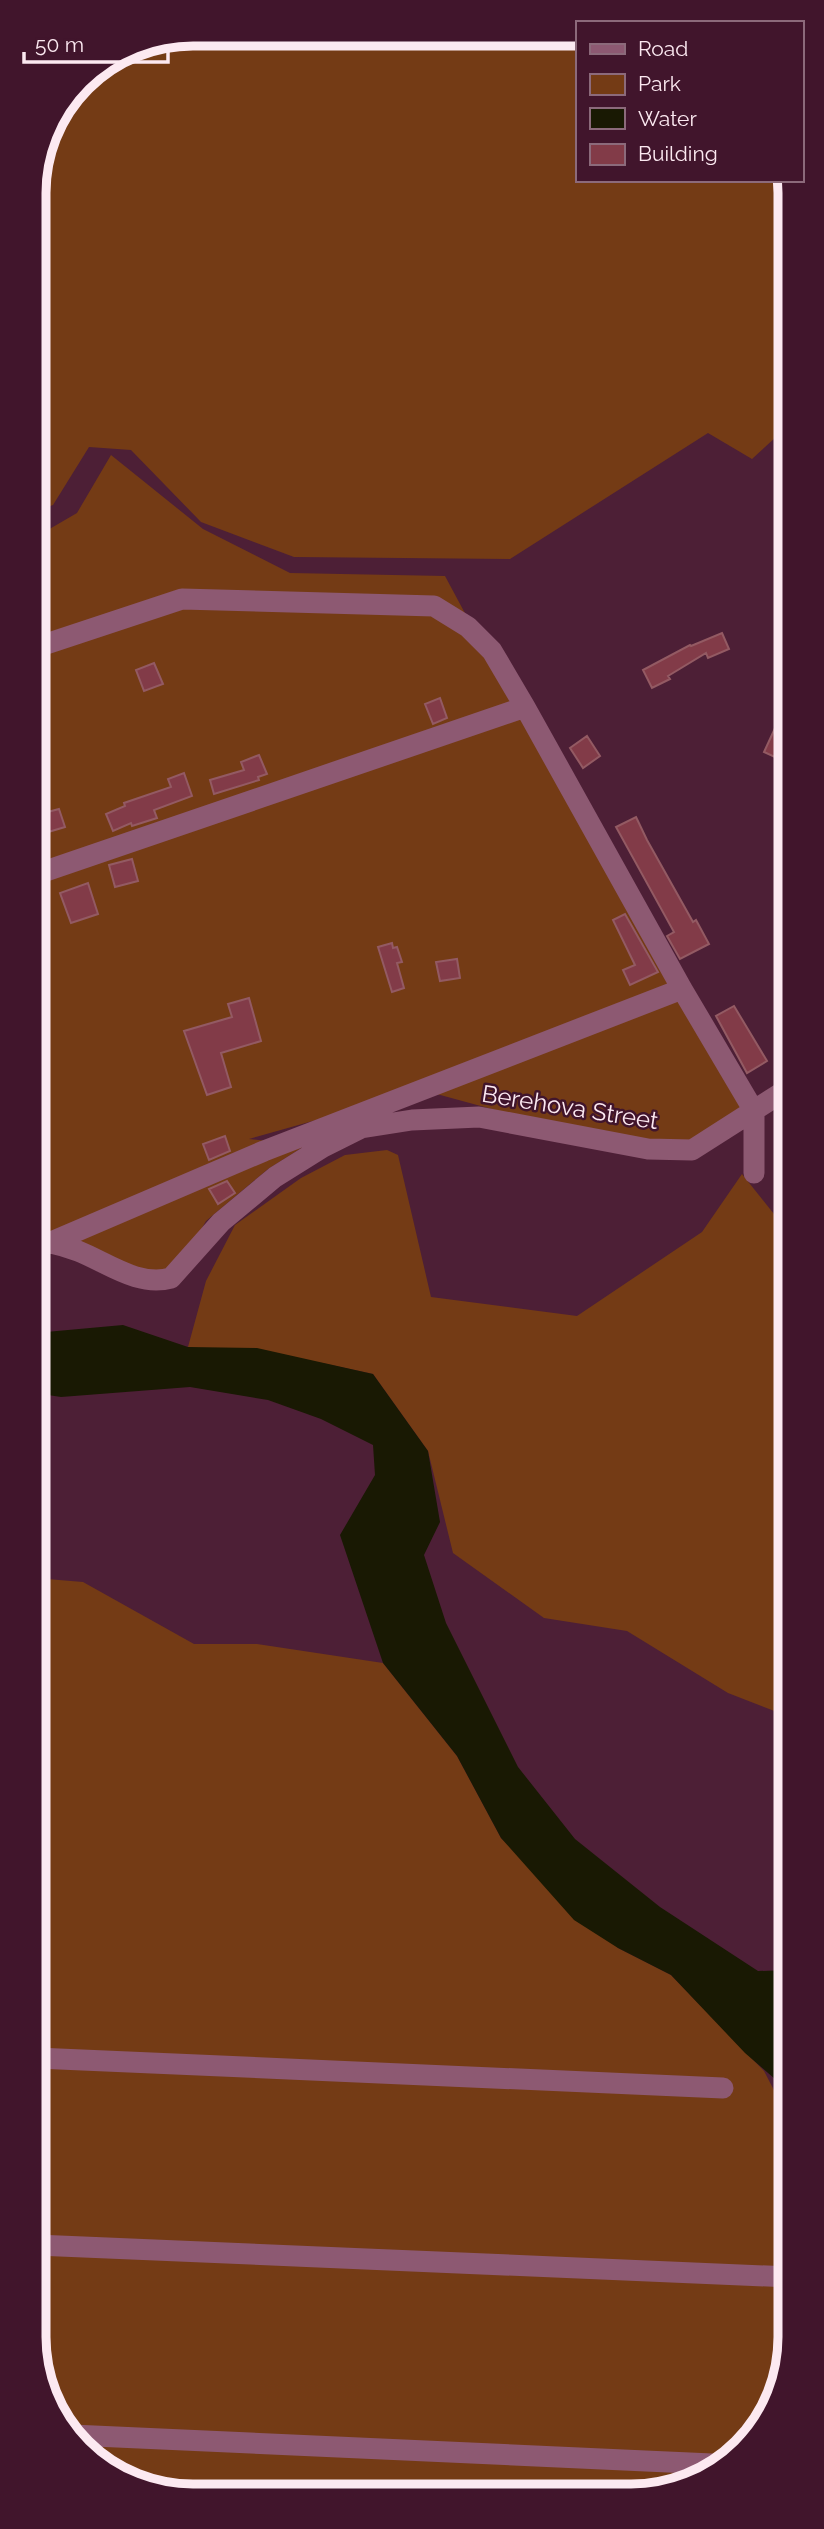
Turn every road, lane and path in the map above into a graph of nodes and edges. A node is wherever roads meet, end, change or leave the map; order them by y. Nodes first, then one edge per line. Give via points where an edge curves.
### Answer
1 (46, 644) edge
2 (525, 707) junction
3 (46, 871) edge
4 (682, 989) junction
5 (778, 1095) edge
6 (754, 1111) junction
7 (754, 1173) dead end
8 (46, 1245) edge
9 (46, 1246) edge
10 (46, 2058) edge
11 (723, 2088) dead end
12 (46, 2245) edge
13 (778, 2276) edge
14 (84, 2436) edge
15 (705, 2464) edge

1 - 2 street via 181,599 434,606 468,627 492,651
2 - 3 street
2 - 4 street
4 - 6 street
4 - 8 street via 264,1151
5 - 6 street, Berehova Street
6 - 7 street
6 - 9 street, Berehova Street via 692,1150 648,1149 479,1117 412,1120 361,1129 275,1177 221,1223 171,1278 148,1280 77,1251
10 - 11 street
12 - 13 street
14 - 15 street

